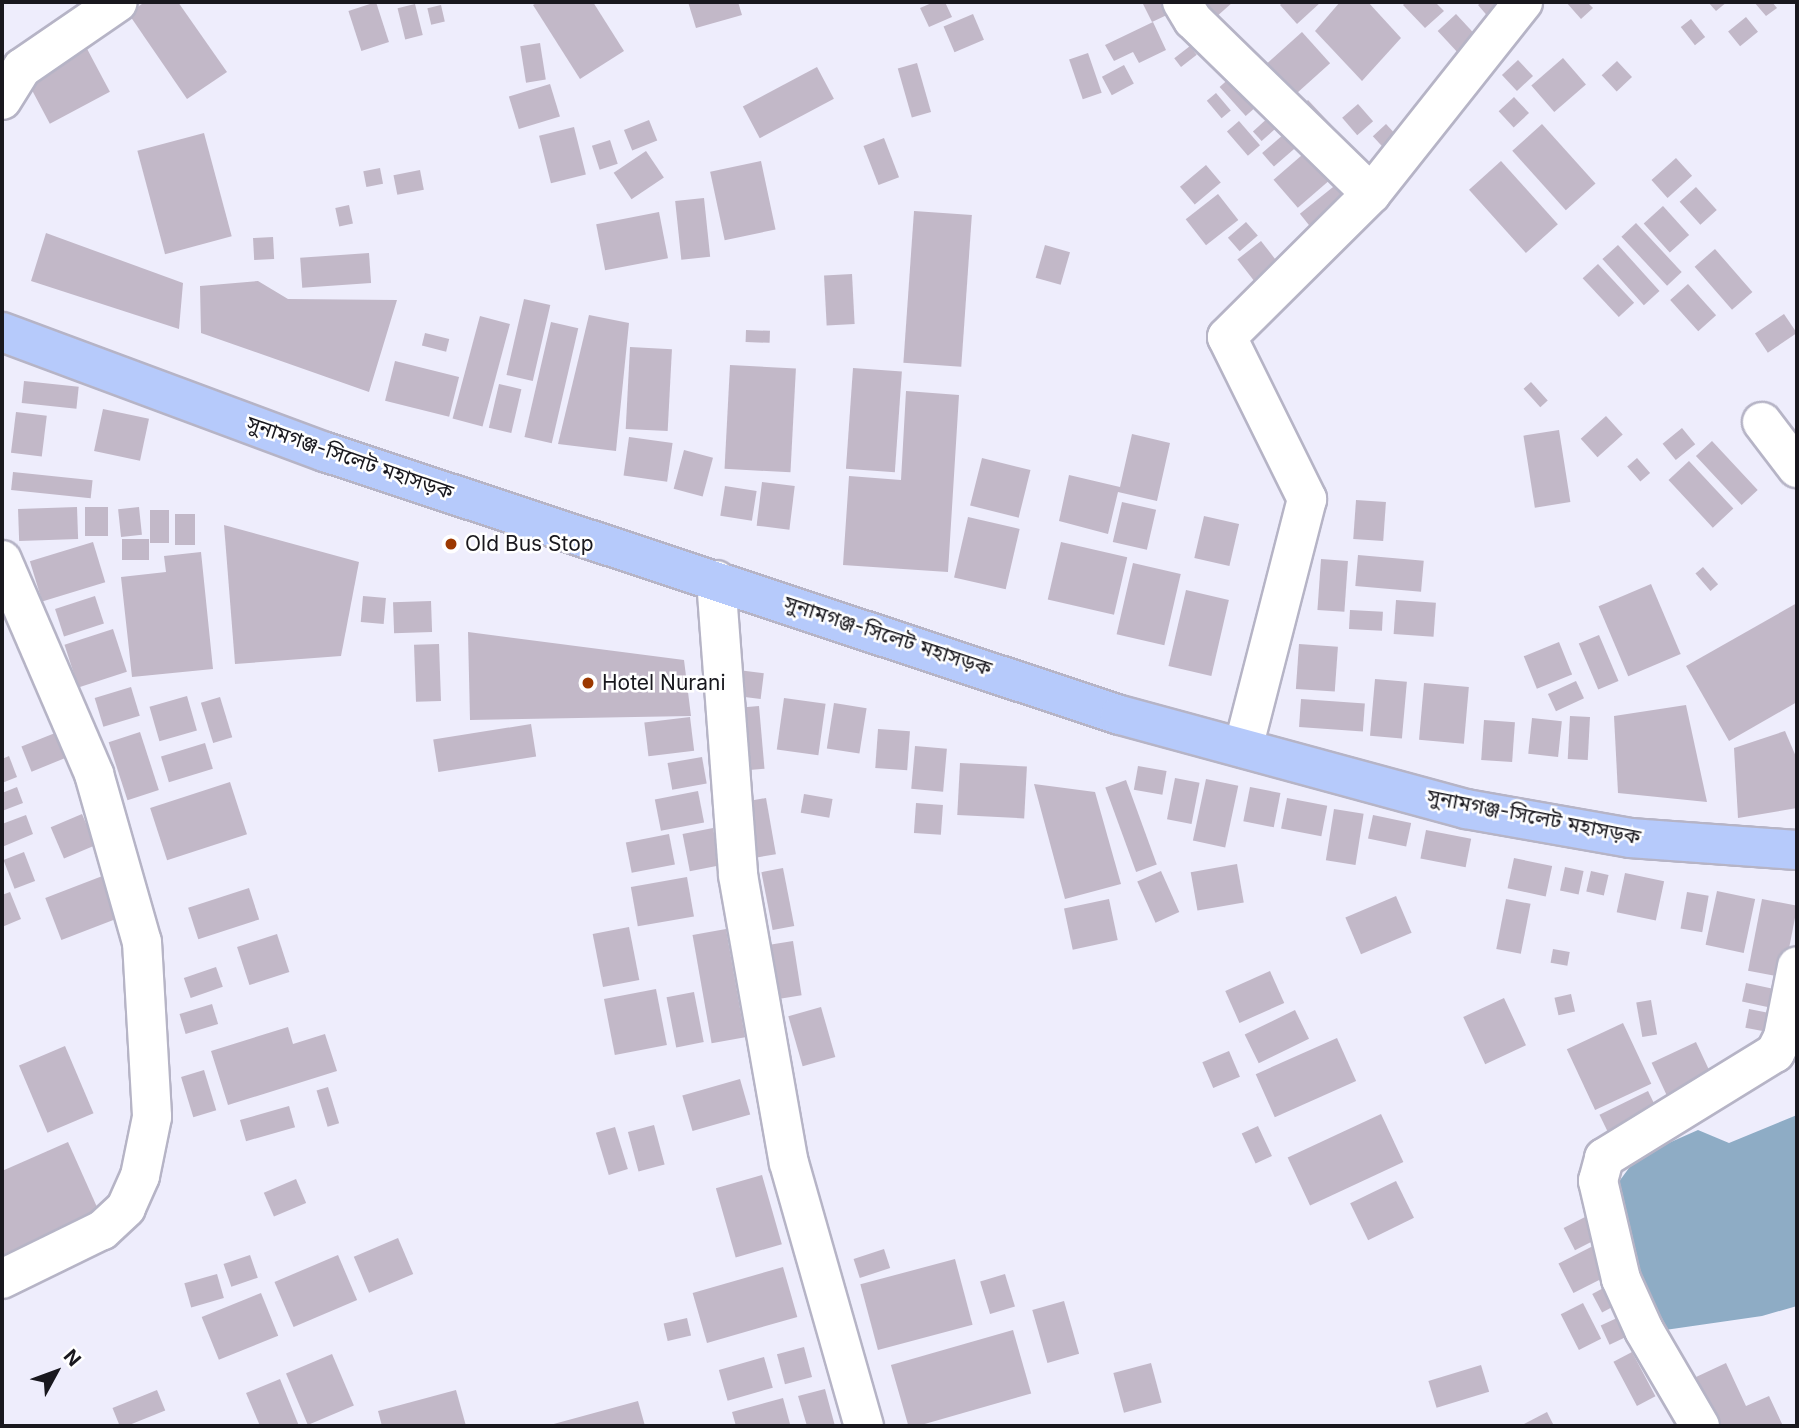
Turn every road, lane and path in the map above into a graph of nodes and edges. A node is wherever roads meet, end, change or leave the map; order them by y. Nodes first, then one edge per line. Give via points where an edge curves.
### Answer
1 (118, 2) edge
2 (1182, 2) edge
3 (1522, 2) edge
4 (2, 100) edge
5 (1371, 194) junction
6 (2, 332) edge
7 (1762, 422) dead end
8 (1797, 468) edge
9 (2, 560) edge
10 (716, 580) junction
11 (1243, 748) junction
12 (1797, 850) edge
13 (1797, 966) edge
14 (2, 1279) edge
15 (864, 1426) edge
16 (1697, 1426) edge

1 - 4 street via 22,68
2 - 5 street via 1194,20
3 - 5 street
5 - 11 street via 1227,337 1307,499
6 - 10 main road, সুনামগঞ্জ-সিলেট মহাসড়ক via 325,452
7 - 8 street
9 - 14 street via 94,774 142,942 152,1116 141,1175 126,1209 102,1230
10 - 11 main road, সুনামগঞ্জ-সিলেট মহাসড়ক via 1120,715
10 - 15 street via 738,875 789,1163
11 - 12 main road, সুনামগঞ্জ-সিলেট মহাসড়ক via 1466,809 1630,838
13 - 16 street via 1783,1037 1775,1053 1604,1158 1598,1181 1620,1279

